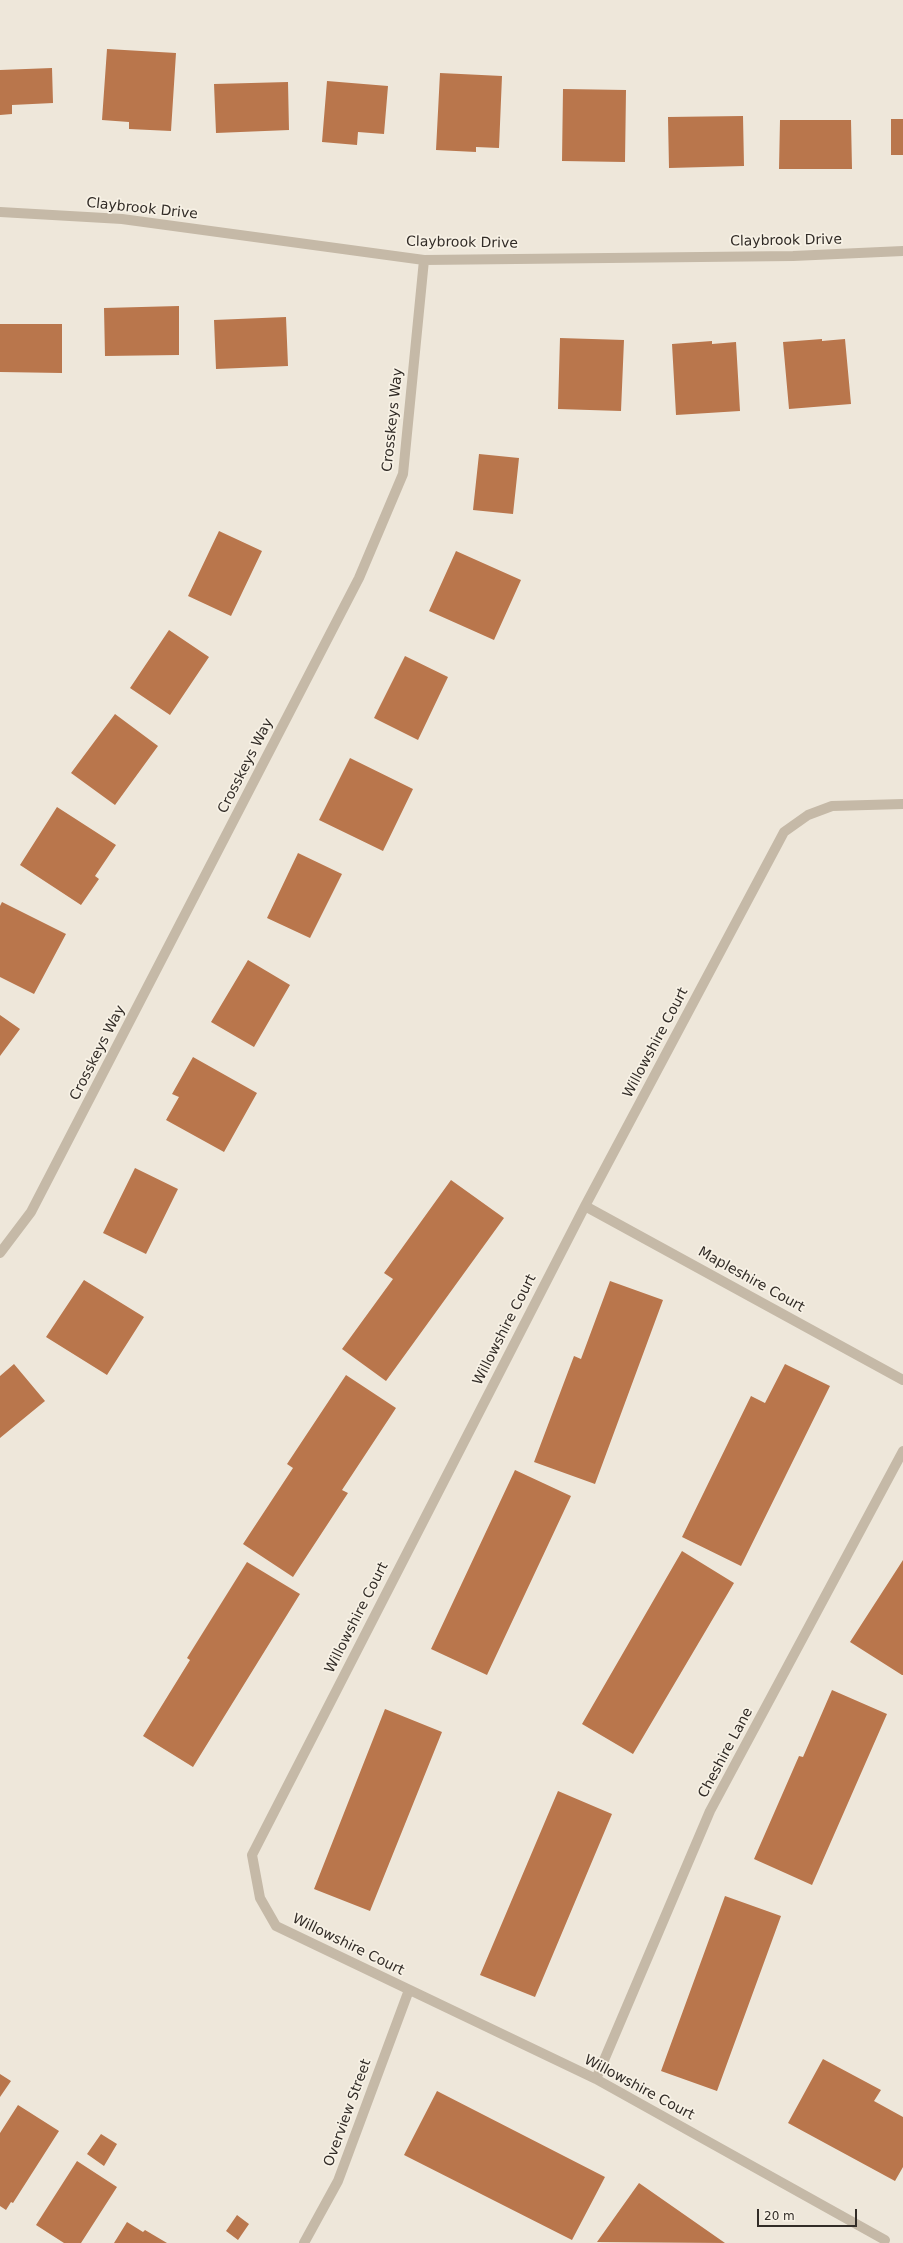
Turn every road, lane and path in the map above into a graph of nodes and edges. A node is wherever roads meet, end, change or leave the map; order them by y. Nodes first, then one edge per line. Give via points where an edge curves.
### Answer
1 (0, 212) edge
2 (903, 251) edge
3 (424, 260) junction
4 (903, 804) edge
5 (584, 1206) junction
6 (0, 1253) edge
7 (903, 1380) edge
8 (903, 1451) edge
9 (408, 1990) junction
10 (596, 2079) junction
11 (885, 2240) dead end
12 (304, 2243) edge

1 - 3 street, Claybrook Drive via 122,219
2 - 3 street, Claybrook Drive via 793,256
3 - 6 street, Crosskeys Way via 403,474 359,578 32,1212
4 - 5 street, Willowshire Court via 832,806 808,815 784,832
5 - 7 street, Mapleshire Court
5 - 9 street, Willowshire Court via 252,1855 260,1898 276,1926
8 - 10 street, Cheshire Lane via 710,1811
9 - 10 street, Willowshire Court
9 - 12 street, Overview Street via 338,2182
10 - 11 street, Willowshire Court

